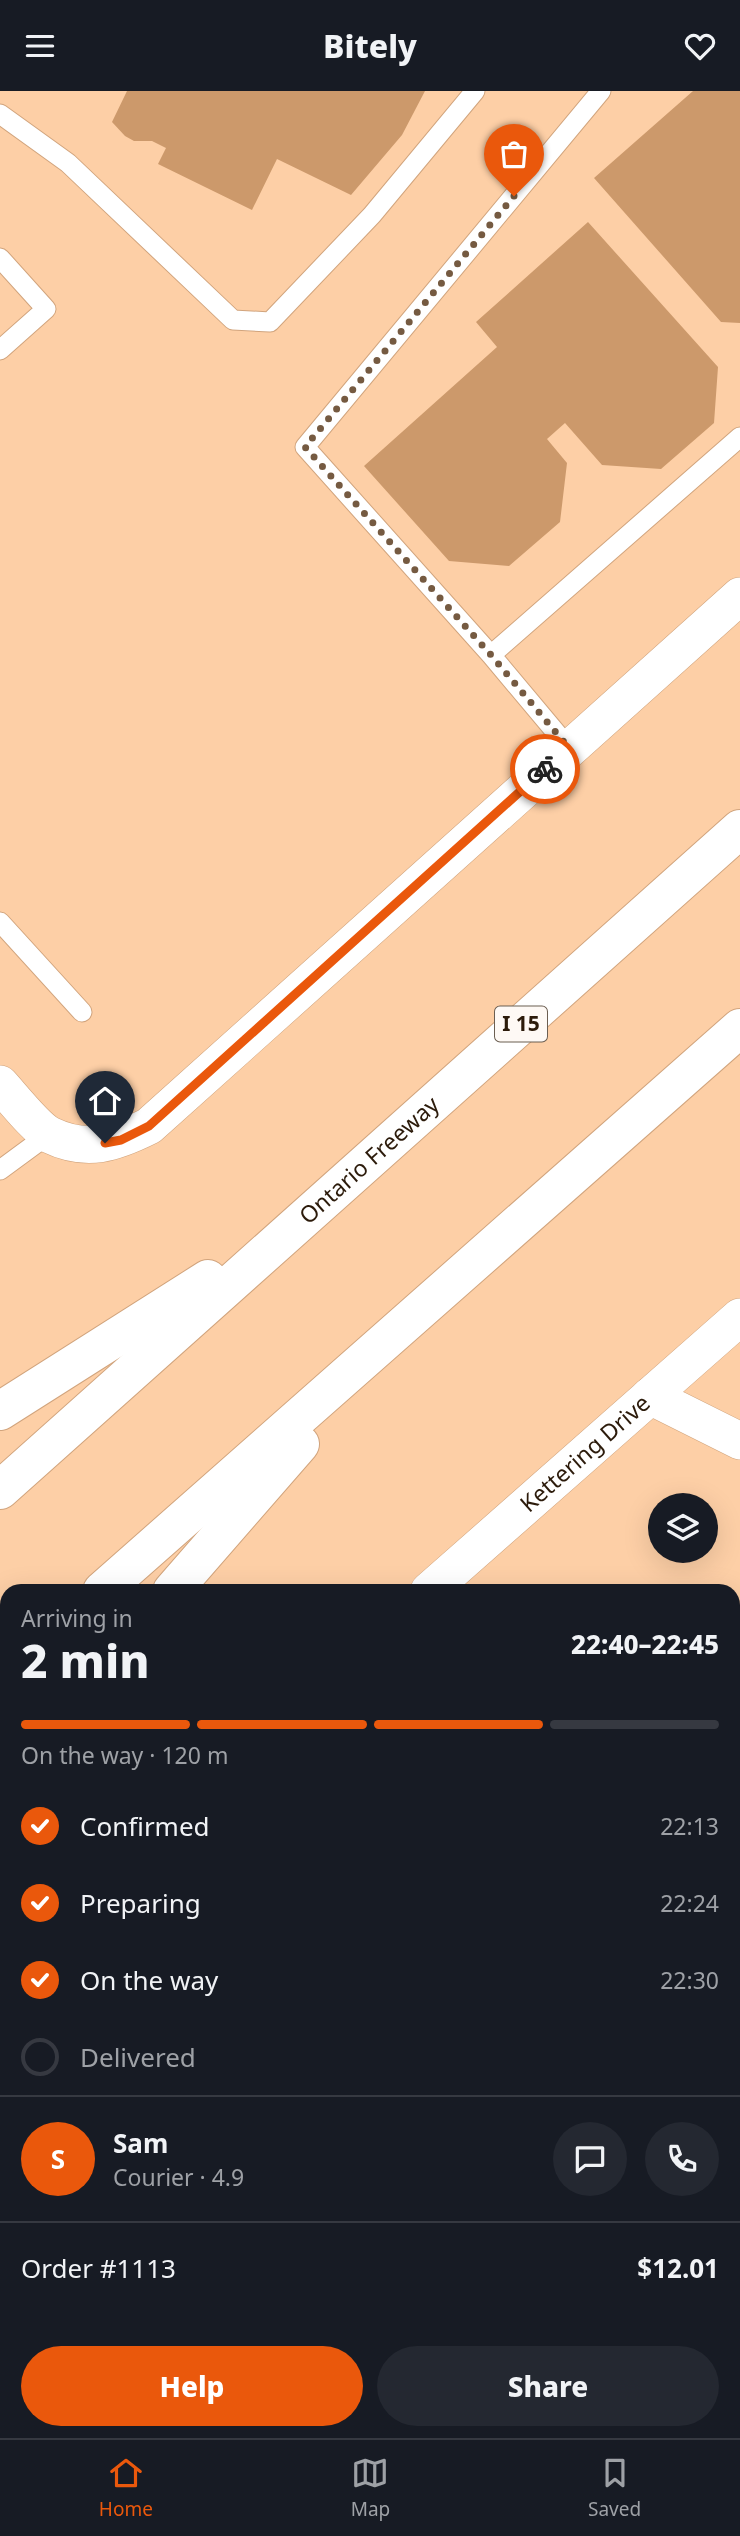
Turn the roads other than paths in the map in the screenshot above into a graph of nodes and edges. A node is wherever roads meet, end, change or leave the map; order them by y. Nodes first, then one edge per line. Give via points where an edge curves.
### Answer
1 (475, 91) edge
2 (601, 91) edge
3 (0, 114) edge
4 (0, 258) edge
5 (0, 350) edge
6 (740, 437) edge
7 (740, 596) edge
8 (491, 655) junction
9 (569, 748) junction
10 (740, 829) edge
11 (0, 922) edge
12 (82, 1012) dead end
13 (740, 1028) edge
14 (0, 1084) edge
15 (49, 1134) junction
16 (0, 1170) edge
17 (302, 1219) junction
18 (740, 1317) edge
19 (397, 1331) junction
20 (650, 1396) junction
21 (0, 1411) edge
22 (740, 1441) edge
23 (0, 1490) edge
24 (110, 1584) edge
25 (178, 1584) edge
26 (437, 1584) edge

1 - 3 lane via 372,215 270,322 233,320 68,163
2 - 8 lane via 305,447
4 - 5 lane via 46,309
6 - 8 lane
7 - 9 street
8 - 9 lane
9 - 15 street via 149,1126 121,1140 89,1147
10 - 17 highway, Ontario Freeway / I 15
11 - 12 lane
13 - 19 highway
14 - 15 street
15 - 16 lane
17 - 21 highway
17 - 23 highway, Ontario Freeway / I 15
18 - 20 street, Kettering Drive
19 - 24 highway
19 - 25 highway
20 - 22 street
20 - 26 street, Kettering Drive

